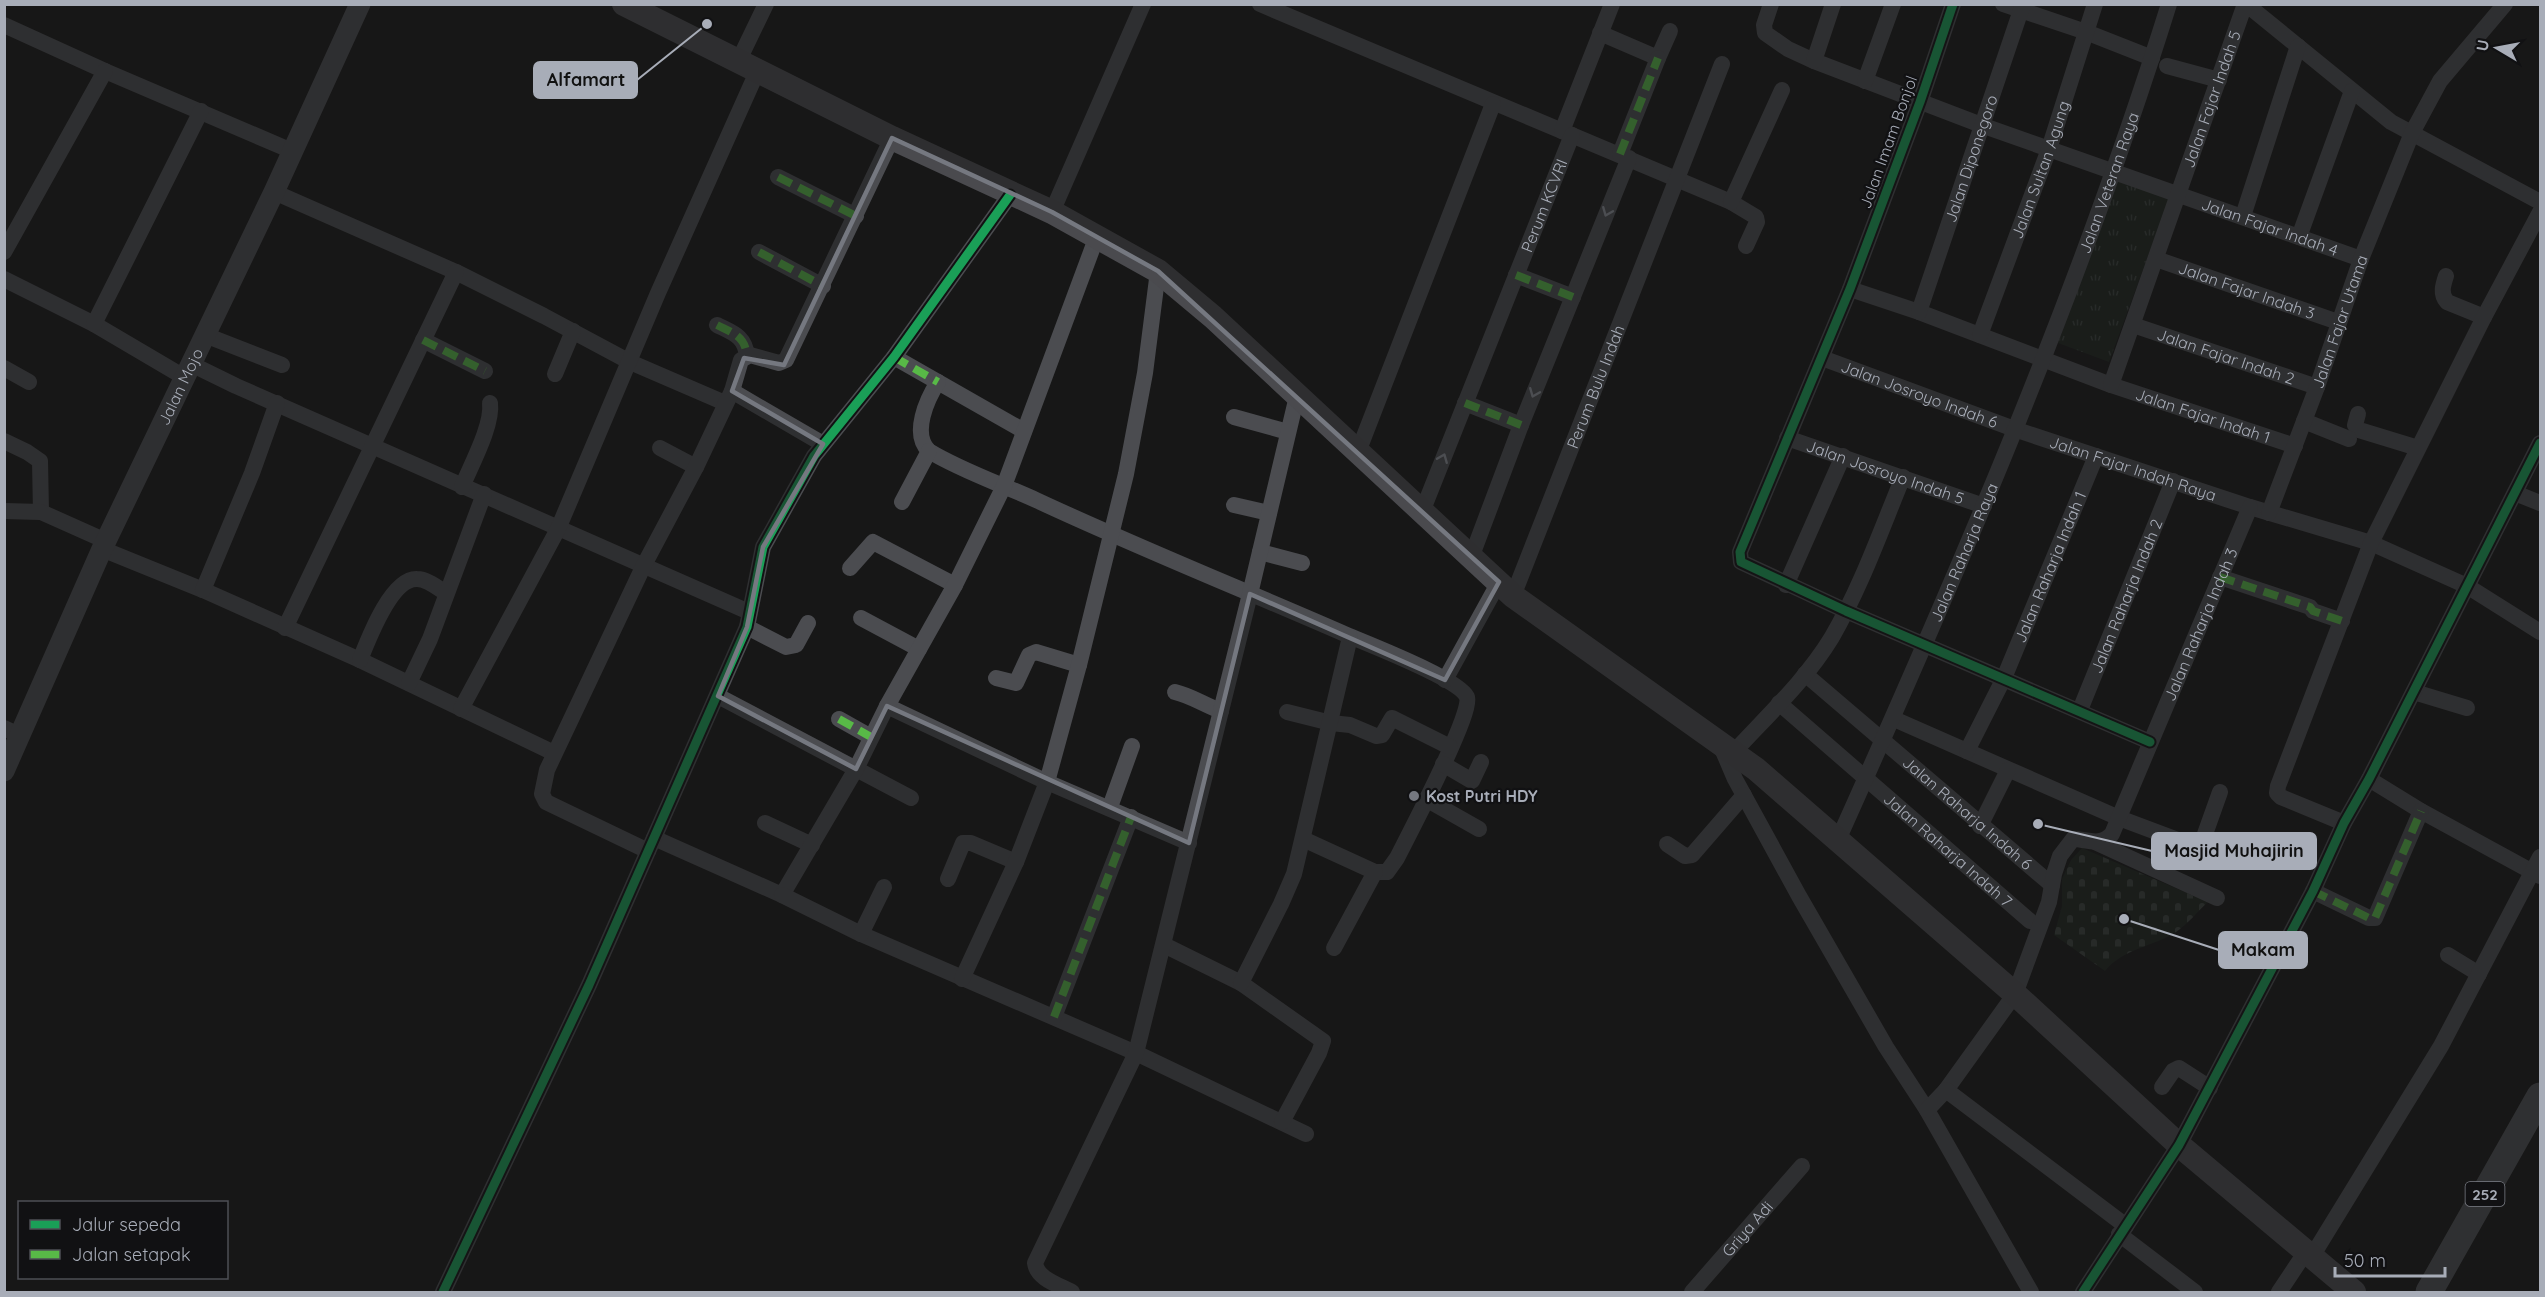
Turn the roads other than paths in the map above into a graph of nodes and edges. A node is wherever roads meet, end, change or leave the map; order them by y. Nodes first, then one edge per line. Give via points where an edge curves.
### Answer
1 (360, 4) edge
2 (624, 4) edge
3 (766, 4) edge
4 (1143, 4) edge
5 (1260, 4) edge
6 (1612, 4) edge
7 (1771, 4) edge
8 (1833, 4) edge
9 (1893, 4) edge
10 (1953, 4) edge
11 (2003, 4) edge
12 (2095, 4) edge
13 (2169, 4) edge
14 (2246, 4) edge
15 (2505, 4) edge
16 (2022, 8) edge
17 (4, 25) edge
18 (1670, 31) dead end
19 (2086, 32) junction
20 (1600, 33) junction
21 (2298, 46) junction
22 (1658, 58) junction
23 (2152, 58) junction
24 (1814, 62) junction
25 (1722, 64) dead end
26 (2167, 66) dead end
27 (747, 67) junction
28 (105, 71) junction
29 (2219, 80) junction
30 (1866, 81) junction
31 (1782, 90) dead end
32 (2352, 91) junction
33 (1920, 102) junction
34 (1493, 104) junction
35 (201, 111) junction
36 (1984, 126) junction
37 (1567, 133) junction
38 (2412, 133) junction
39 (892, 138) junction
40 (2049, 149) junction
41 (292, 151) junction
42 (1625, 156) junction
43 (2114, 172) junction
44 (778, 177) dead end
45 (1678, 179) junction
46 (274, 192) junction
47 (2178, 194) junction
48 (1010, 195) junction
49 (1731, 202) junction
50 (2541, 202) edge
51 (1052, 212) junction
52 (2541, 212) edge
53 (856, 216) junction
54 (2243, 216) junction
55 (1097, 236) junction
56 (2300, 237) junction
57 (1746, 246) dead end
58 (4, 252) edge
59 (759, 252) dead end
60 (2156, 259) junction
61 (2361, 259) junction
62 (456, 272) junction
63 (1158, 272) junction
64 (1516, 275) junction
65 (2446, 276) dead end
66 (4, 279) edge
67 (823, 286) junction
68 (1850, 290) junction
69 (1573, 297) junction
70 (1919, 312) junction
71 (2484, 317) junction
72 (2338, 322) junction
73 (94, 324) junction
74 (717, 325) dead end
75 (2133, 325) junction
76 (573, 331) junction
77 (205, 335) junction
78 (1980, 335) junction
79 (423, 340) junction
80 (747, 356) junction
81 (894, 357) junction
82 (1822, 358) junction
83 (2044, 361) junction
84 (630, 362) junction
85 (282, 365) dead end
86 (4, 368) edge
87 (188, 370) junction
88 (484, 370) dead end
89 (555, 374) dead end
90 (29, 382) dead end
91 (938, 382) junction
92 (2111, 385) junction
93 (2317, 387) junction
94 (1297, 396) junction
95 (728, 397) junction
96 (277, 403) junction
97 (490, 403) dead end
98 (1465, 403) junction
99 (2358, 414) dead end
100 (1234, 417) dead end
101 (2304, 421) junction
102 (1521, 425) junction
103 (2017, 430) junction
104 (1024, 431) junction
105 (1288, 432) junction
106 (1787, 438) junction
107 (2349, 439) dead end
108 (4, 441) edge
109 (2541, 443) edge
110 (823, 444) junction
111 (372, 446) junction
112 (2295, 446) junction
113 (660, 448) dead end
114 (2418, 448) junction
115 (929, 451) junction
116 (1358, 452) junction
117 (1843, 456) junction
118 (2096, 456) junction
119 (696, 467) junction
120 (1904, 477) junction
121 (2173, 481) junction
122 (1004, 486) junction
123 (462, 487) junction
124 (2515, 493) junction
125 (484, 494) junction
126 (902, 502) dead end
127 (2541, 503) edge
128 (1234, 505) dead end
129 (1984, 506) junction
130 (2250, 507) junction
131 (4, 511) edge
132 (41, 512) junction
133 (1422, 512) junction
134 (1269, 513) junction
135 (2268, 513) junction
136 (558, 529) junction
137 (1110, 534) junction
138 (2371, 543) junction
139 (104, 545) junction
140 (1260, 552) junction
141 (1471, 558) junction
142 (1302, 563) dead end
143 (644, 566) junction
144 (850, 568) dead end
145 (2220, 578) junction
146 (955, 585) junction
147 (1786, 585) junction
148 (2467, 586) junction
149 (1506, 589) junction
150 (203, 590) junction
151 (446, 593) junction
152 (1250, 594) junction
153 (1846, 611) junction
154 (861, 618) dead end
155 (748, 619) junction
156 (2342, 621) junction
157 (808, 623) dead end
158 (285, 628) junction
159 (2541, 632) edge
160 (1350, 637) junction
161 (1925, 645) junction
162 (919, 649) junction
163 (360, 660) junction
164 (1079, 665) junction
165 (1805, 674) junction
166 (996, 678) dead end
167 (2004, 678) junction
168 (1445, 680) junction
169 (409, 683) junction
170 (1175, 692) dead end
171 (2414, 692) junction
172 (718, 696) junction
173 (1779, 704) junction
174 (887, 706) junction
175 (2467, 708) dead end
176 (461, 709) junction
177 (2080, 710) junction
178 (1221, 711) junction
179 (1287, 712) dead end
180 (839, 719) dead end
181 (1894, 719) junction
182 (1331, 723) junction
183 (12, 732) edge
184 (871, 737) junction
185 (2150, 742) junction
186 (1883, 743) junction
187 (1132, 746) dead end
188 (1450, 747) junction
189 (1726, 748) junction
190 (1967, 751) junction
191 (554, 753) junction
192 (1481, 762) dead end
193 (1443, 764) junction
194 (855, 769) junction
195 (2008, 770) junction
196 (4, 771) edge
197 (1866, 778) junction
198 (2369, 779) junction
199 (1047, 782) junction
200 (2220, 792) dead end
201 (1744, 795) junction
202 (911, 798) dead end
203 (1426, 799) junction
204 (1110, 807) junction
205 (2421, 812) junction
206 (1131, 817) junction
207 (2119, 818) junction
208 (2344, 823) junction
209 (765, 824) dead end
210 (1980, 826) junction
211 (1479, 829) dead end
212 (1303, 839) junction
213 (1839, 840) junction
214 (2095, 842) junction
215 (1189, 843) junction
216 (1667, 844) dead end
217 (651, 845) junction
218 (812, 845) junction
219 (2200, 848) junction
220 (2541, 856) edge
221 (2231, 861) dead end
222 (1016, 862) junction
223 (1376, 872) junction
224 (2536, 874) edge
225 (948, 879) dead end
226 (2052, 885) junction
227 (884, 886) dead end
228 (2313, 891) junction
229 (782, 895) junction
230 (2217, 898) dead end
231 (2030, 921) dead end
232 (861, 934) junction
233 (1164, 945) junction
234 (1334, 948) dead end
235 (2448, 955) dead end
236 (2479, 974) junction
237 (962, 979) junction
238 (1241, 983) junction
239 (2015, 994) junction
240 (1054, 1017) junction
241 (1136, 1053) junction
242 (2162, 1087) dead end
243 (2210, 1088) junction
244 (1946, 1090) junction
245 (2540, 1107) edge
246 (1927, 1110) junction
247 (1282, 1122) junction
248 (1306, 1134) dead end
249 (2179, 1145) junction
250 (1802, 1166) dead end
251 (2123, 1230) junction
252 (2308, 1256) junction
253 (2192, 1292) edge
254 (443, 1293) edge
255 (1072, 1293) edge
256 (1692, 1293) edge
257 (2031, 1293) edge
258 (2083, 1293) edge
259 (2279, 1293) edge
260 (2354, 1293) edge
261 (2429, 1293) edge
262 (2449, 1293) edge

1 - 41 street, Jalan Mojo
2 - 27 main road
3 - 27 street
4 - 51 street
5 - 34 street
6 - 20 street, Perum KCVRI
7 - 24 street, Jalan Fajar Indah 4 via 1763,30
8 - 24 street
9 - 30 street
10 - 33 street, Jalan Imam Bonjol
11 - 16 street
12 - 19 street, Jalan Sultan Agung
13 - 23 street, Jalan Veteran Raya
14 - 21 street
14 - 29 street, Jalan Fajar Indah 5
15 - 38 street, Jalan Fajar Utama via 2445,74
16 - 19 street
16 - 36 street, Jalan Diponegoro
17 - 28 street
18 - 22 street
19 - 23 street
19 - 40 street, Jalan Sultan Agung
20 - 22 street
20 - 37 street, Perum KCVRI
21 - 32 street
21 - 54 street
22 - 42 street
23 - 43 street, Jalan Veteran Raya
24 - 30 street, Jalan Fajar Indah 4
25 - 45 street, Perum Bulu Indah
26 - 29 street
27 - 39 main road
27 - 84 street
28 - 35 street
28 - 58 street
29 - 47 street, Jalan Fajar Indah 5
30 - 33 street, Jalan Fajar Indah 4
31 - 49 street
32 - 38 street via 2391,122
32 - 56 street
33 - 36 street, Jalan Fajar Indah 4
33 - 68 street, Jalan Imam Bonjol
34 - 37 street
34 - 116 street
35 - 41 street
35 - 73 street
36 - 40 street, Jalan Fajar Indah 4
36 - 70 street, Jalan Diponegoro
37 - 42 street
37 - 64 street, Perum KCVRI
38 - 50 street
38 - 61 street, Jalan Fajar Utama
39 - 48 main road
39 - 53 street
40 - 43 street, Jalan Fajar Indah 4
40 - 78 street, Jalan Sultan Agung
41 - 46 street, Jalan Mojo
42 - 45 street
42 -> 69 street
43 - 47 street, Jalan Fajar Indah 4
43 - 83 street, Jalan Veteran Raya
44 - 53 street
45 - 49 street
45 - 149 street, Perum Bulu Indah
46 - 62 street
46 - 77 street, Jalan Mojo
47 - 54 street, Jalan Fajar Indah 4
47 - 60 street, Jalan Fajar Indah 5
48 - 51 main road
48 - 81 street
49 - 57 street via 1756,217
51 - 55 main road
52 - 71 street
53 - 67 street
54 - 56 street, Jalan Fajar Indah 4
55 - 63 main road
55 - 104 street
56 - 61 street, Jalan Fajar Indah 4
59 - 67 street
60 - 72 street, Jalan Fajar Indah 3
60 - 75 street, Jalan Fajar Indah 5
61 - 72 street, Jalan Fajar Utama
62 - 76 street
62 - 79 street
63 - 94 main road via 1213,316
63 - 137 street via 1140,408
64 - 69 street
64 - 98 street, Perum KCVRI
65 - 71 street via 2444,298
66 - 73 street
67 - 80 street via 784,362
68 - 70 street, Jalan Fajar Indah 1
68 - 82 street, Jalan Imam Bonjol
69 -> 102 street
70 - 78 street, Jalan Fajar Indah 1
71 - 114 street
72 - 93 street, Jalan Fajar Utama
73 - 87 street
74 - 80 street via 739,336 746,345
75 - 92 street, Jalan Fajar Indah 5
75 - 93 street, Jalan Fajar Indah 2
76 - 84 street
76 - 89 street
77 - 85 street
77 - 87 street, Jalan Mojo
78 - 83 street, Jalan Fajar Indah 1
79 - 88 street
79 - 111 street
80 - 95 street via 738,366
81 - 91 street
81 - 110 street
82 - 103 street, Jalan Josroyo Indah 6
82 - 106 street, Jalan Imam Bonjol
83 - 92 street, Jalan Fajar Indah 1
83 - 103 street, Jalan Veteran Raya
84 - 95 street
84 - 136 street
86 - 90 street
87 - 96 street
87 - 139 street, Jalan Mojo
91 - 104 street
91 - 115 street via 924,411 921,439
92 - 112 street, Jalan Fajar Indah 1
93 - 101 street, Jalan Fajar Utama
94 - 105 street
94 - 116 main road
95 - 110 street
95 - 119 street
96 - 111 street
96 - 150 street
97 - 123 street via 488,423
98 - 102 street
133 -> 98 street, Perum KCVRI
99 - 114 street via 2355,425 2359,430
100 - 105 street
101 - 107 street
101 - 112 street, Jalan Fajar Utama
102 - 141 street
103 - 118 street, Jalan Fajar Indah Raya
103 - 129 street, Jalan Raharja Raya
104 - 122 street
105 - 134 street
106 - 117 street, Jalan Josroyo Indah 5
106 - 147 street, Jalan Imam Bonjol via 1740,552 1748,567
108 - 132 street via 40,461
109 - 124 street
110 - 155 street via 763,547
111 - 123 street
111 - 158 street
112 - 135 street, Jalan Fajar Utama
113 - 119 street
114 - 138 street
115 - 122 street
115 - 126 street
116 - 133 main road
117 - 120 street, Jalan Josroyo Indah 5
117 - 147 street
118 - 121 street, Jalan Fajar Indah Raya
118 - 167 street, Jalan Raharja Indah 1
119 - 143 street
120 - 129 street, Jalan Josroyo Indah 5
120 - 153 street
121 - 130 street, Jalan Fajar Indah Raya
121 - 177 street, Jalan Raharja Indah 2
122 - 137 street
122 - 146 street
123 - 125 street
124 - 127 street
124 - 148 street
125 - 136 street
125 - 151 street
128 - 134 street
129 - 161 street, Jalan Raharja Raya
130 - 135 street, Jalan Fajar Indah Raya
130 - 145 street, Jalan Raharja Indah 3
131 - 132 street
132 - 139 street
133 - 141 main road
134 - 140 street
135 - 138 street, Jalan Fajar Indah Raya
136 - 143 street
136 - 176 street
137 - 152 street
137 - 164 street
138 - 148 street, Jalan Fajar Indah Raya
138 - 156 street
139 - 150 street
139 - 183 street, Jalan Mojo
140 - 142 street
140 - 152 street
141 - 149 main road
143 - 155 street
143 - 191 street
144 - 146 street via 873,542
145 - 156 street
145 - 185 street, Jalan Raharja Indah 3
146 - 162 street
147 - 153 street
148 - 159 street, Jalan Fajar Indah Raya
148 - 171 street
149 - 168 street, Perum Bulu Indah
149 - 189 main road
150 - 158 street
151 - 163 street via 420,579 408,581 382,611
151 - 169 street
152 - 160 street
152 - 178 street
153 - 161 street
153 - 165 street
154 - 162 street
155 - 157 street via 786,647 796,645
155 - 172 street
156 - 208 street via 2277,793
158 - 163 street
160 - 168 street
160 - 182 street
161 - 167 street
161 - 181 street, Jalan Raharja Raya
162 - 174 street
163 - 169 street
164 - 166 street via 1036,652 1029,655 1016,683
164 - 199 street
165 - 173 street
165 - 186 street, Jalan Raharja Indah 6
167 - 177 street
167 - 190 street, Jalan Raharja Indah 1
168 - 188 street via 1468,700
169 - 176 street
170 - 178 street
171 - 175 street
171 - 198 street
172 - 194 street
172 - 217 street
173 - 189 street
173 - 197 street, Jalan Raharja Indah 7
174 - 184 street
174 - 199 street
176 - 191 street
177 - 185 street
178 - 215 street
179 - 182 street
180 - 184 street
181 - 186 street, Jalan Raharja Raya
181 - 190 street
182 - 188 street via 1380,736 1392,718
182 - 212 street
183 - 196 street, Jalan Mojo
184 - 194 street
185 - 207 street, Jalan Raharja Indah 3
186 - 197 street, Jalan Raharja Raya
186 - 210 street, Jalan Raharja Indah 6
187 - 204 street
188 - 193 street
189 - 201 street
189 - 213 main road
190 - 195 street
191 - 217 street via 543,786 546,802
192 - 193 street via 1472,781
193 - 203 street
194 - 202 street
194 - 218 street
195 - 207 street
195 - 210 street
197 - 213 street, Jalan Raharja Raya
197 - 231 street, Jalan Raharja Indah 7
198 - 205 street
198 - 208 street
199 - 204 street
199 - 222 street
200 - 219 street
201 - 216 street via 1692,855 1685,856
201 - 246 street via 1886,1047
203 - 211 street
203 - 223 street via 1392,866 1387,872
204 - 206 street
205 - 224 street
205 - 228 street via 2375,918
206 - 215 street
206 - 240 street
207 - 214 street, Jalan Raharja Indah 3 via 2109,837
207 - 219 street
208 - 228 street
209 - 218 street
210 - 226 street, Jalan Raharja Indah 6
212 - 223 street
212 - 238 street via 1289,885
213 - 239 main road
214 - 226 street via 2069,842 2060,856
214 - 230 street
215 - 233 street
217 - 229 street
217 - 254 street
218 - 229 street
219 - 221 street
220 - 224 street
222 - 225 street via 963,843
222 - 237 street
223 - 234 street
224 - 236 street
226 - 239 street
227 - 232 street
228 - 243 street
229 - 232 street
232 - 237 street
233 - 238 street
233 - 241 street
235 - 236 street
236 - 252 street via 2441,1046
237 - 240 street
238 - 247 street via 1323,1041
239 - 244 street
239 - 249 main road
240 - 241 street
241 - 247 street
241 - 255 street via 1035,1263 1042,1276
242 - 243 street via 2179,1068
243 - 249 street
244 - 246 street
244 - 251 street
245 - 261 main road, 252
245 - 262 main road, 252
246 - 257 street
247 - 248 street
249 - 251 street
249 - 252 main road
250 - 256 street, Griya Adi
251 - 253 street
251 - 258 street
252 - 259 street
252 - 260 main road

